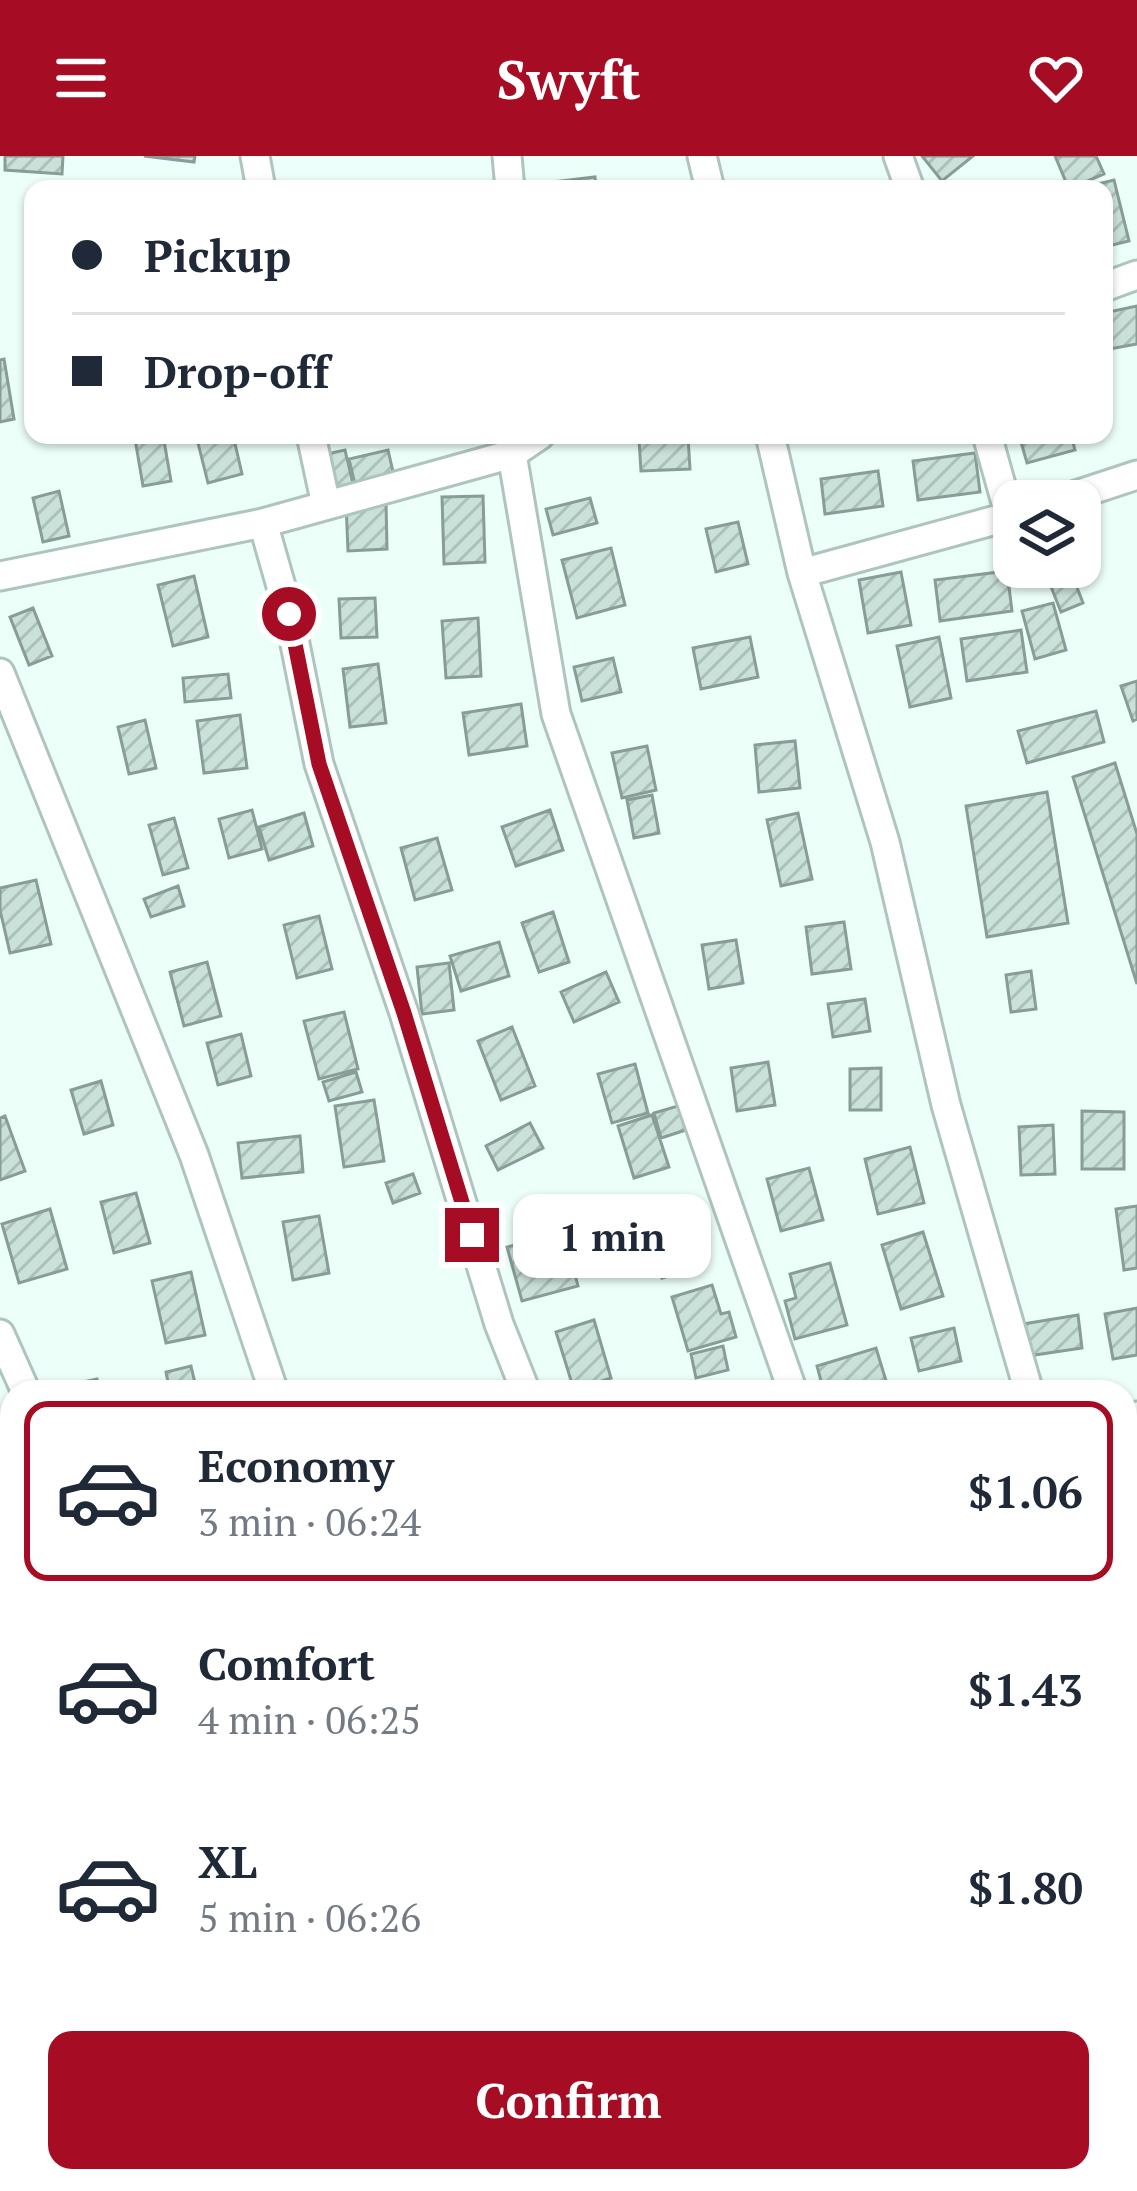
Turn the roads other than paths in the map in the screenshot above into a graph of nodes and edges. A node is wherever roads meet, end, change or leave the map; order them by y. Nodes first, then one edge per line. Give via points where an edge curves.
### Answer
1 (313, 444) edge
2 (527, 444) edge
3 (772, 444) edge
4 (990, 444) edge
5 (512, 454) junction
6 (1137, 475) edge
7 (1001, 480) edge
8 (1101, 487) edge
9 (326, 505) junction
10 (993, 521) edge
11 (263, 523) junction
12 (802, 573) junction
13 (0, 576) edge
14 (0, 673) edge
15 (0, 1334) edge
16 (21, 1380) edge
17 (270, 1380) edge
18 (521, 1380) edge
19 (789, 1380) edge
20 (1026, 1380) edge

1 - 9 street
2 - 5 street
3 - 12 street
4 - 7 street
5 - 9 street
5 - 19 street via 556,714
6 - 8 street
9 - 11 street
10 - 12 street
11 - 13 street
11 - 18 street via 319,764
12 - 20 street via 885,842 946,1105
14 - 17 street via 194,1155
15 - 16 street

